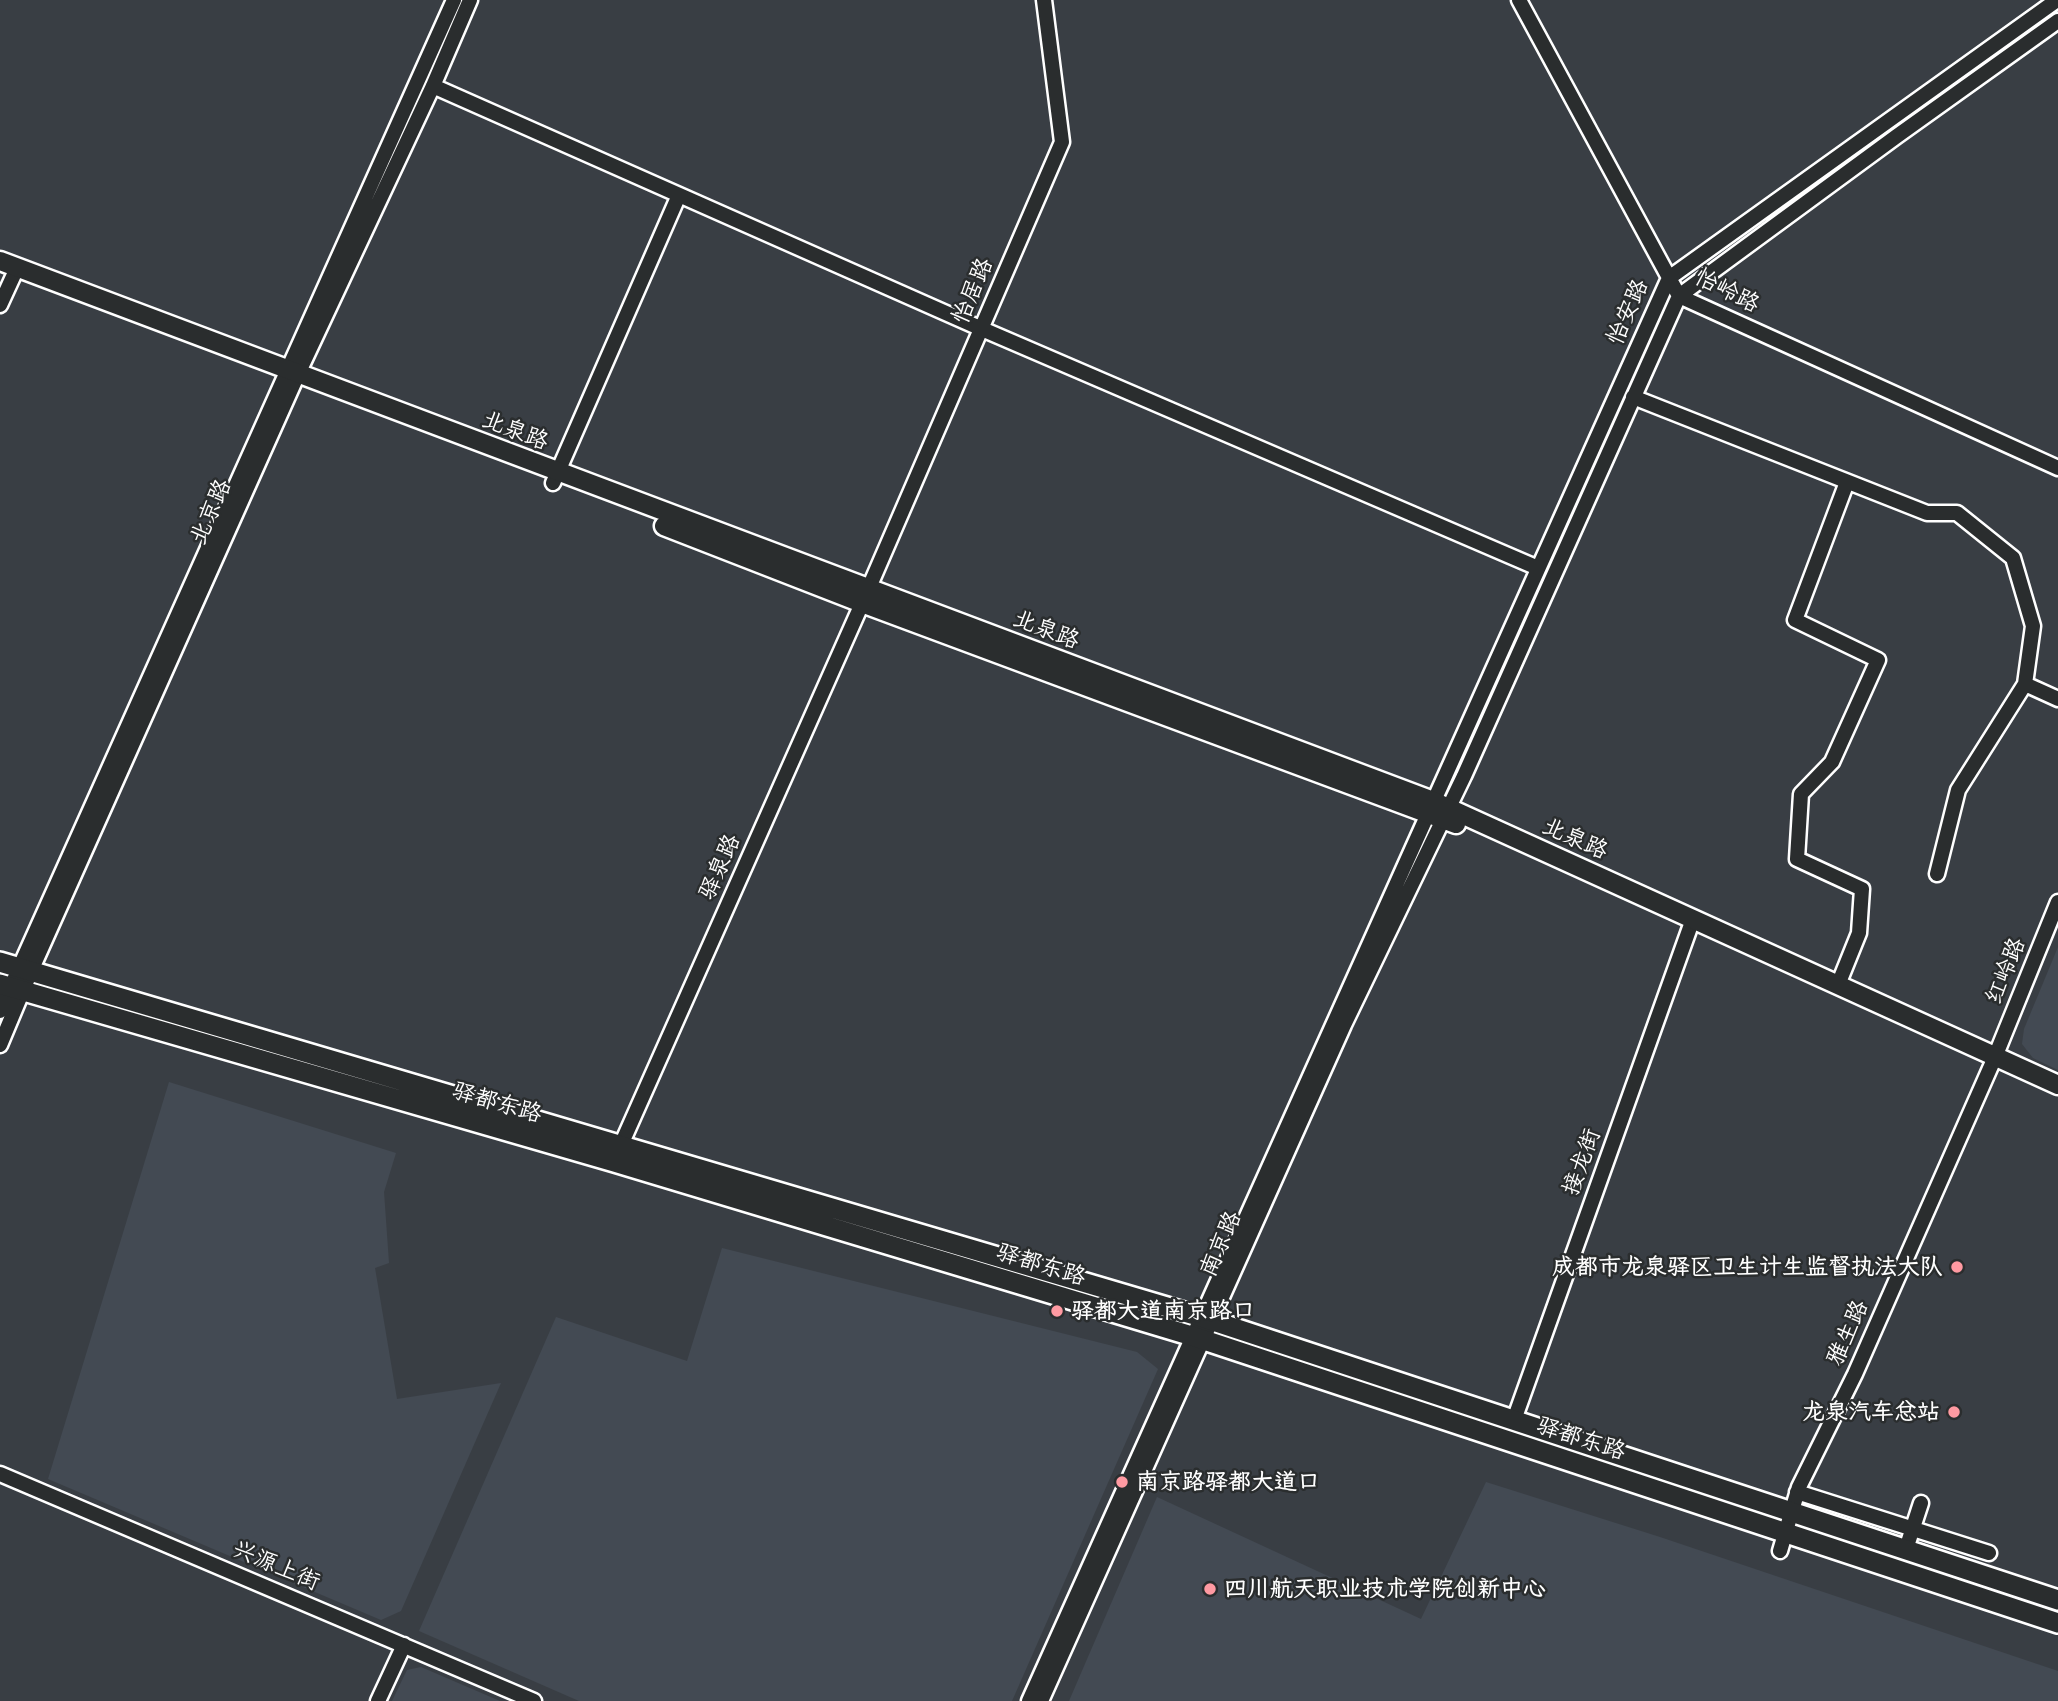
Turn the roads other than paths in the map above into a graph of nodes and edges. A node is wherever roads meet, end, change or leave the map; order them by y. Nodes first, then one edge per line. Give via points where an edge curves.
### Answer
1 (454, 0) edge
2 (470, 0) edge
3 (1044, 0) edge
4 (1519, 0) edge
5 (2057, 0) edge
6 (2058, 21) edge
7 (433, 86) junction
8 (679, 195) junction
9 (7, 269) edge
10 (1669, 278) junction
11 (1679, 296) junction
12 (0, 305) edge
13 (982, 329) junction
14 (290, 377) junction
15 (1633, 397) junction
16 (2058, 468) edge
17 (555, 477) junction
18 (1847, 482) junction
19 (1538, 568) junction
20 (865, 596) junction
21 (2025, 684) junction
22 (2058, 699) edge
23 (1438, 810) junction
24 (1937, 874) dead end
25 (2058, 902) edge
26 (1692, 924) junction
27 (16, 967) edge
28 (1838, 985) junction
29 (11, 987) edge
30 (0, 1011) edge
31 (0, 1045) edge
32 (1994, 1060) junction
33 (2058, 1084) edge
34 (2058, 1092) edge
35 (617, 1153) junction
36 (1206, 1318) junction
37 (1197, 1338) junction
38 (1514, 1420) junction
39 (0, 1474) edge
40 (1797, 1492) junction
41 (1921, 1503) dead end
42 (1791, 1512) junction
43 (1912, 1529) junction
44 (1782, 1542) junction
45 (1906, 1549) junction
46 (1989, 1553) dead end
47 (2058, 1600) edge
48 (2058, 1623) edge
49 (404, 1645) junction
50 (378, 1701) edge
51 (534, 1701) edge
52 (1029, 1701) edge
53 (1041, 1701) edge

1 - 14 street, 北京路
2 - 7 street, 北京路
3 - 13 street, 怡居路 via 1062,142
4 - 10 street, 怡岭路
5 - 10 street, 怡安路
6 - 11 street, 怡安路
7 - 8 street
7 - 14 street, 北京路
8 - 13 street
8 - 17 street
9 - 12 street
9 - 14 main road, 北泉路
10 - 11 street, 怡岭路
10 - 19 street, 怡安路
11 - 15 street, 怡安路
11 - 16 street, 怡岭路
13 - 19 street
13 - 20 street, 怡居路
14 - 17 main road, 北泉路
14 - 27 street, 北京路
15 - 18 street
15 - 23 street, 怡安路 via 1464,776
17 - 20 main road, 北泉路
18 - 21 street via 1927,513 1957,513 2013,558 2033,626
18 - 28 street via 1795,620 1878,660 1832,762 1801,794 1797,859 1862,889 1859,933
19 - 23 street, 怡安路
20 - 23 main road, 北泉路
20 - 35 street, 驿泉路
21 - 22 street
21 - 24 street via 1958,790
23 - 26 main road, 北泉路
23 - 36 street, 南京路 via 1344,1026
25 - 32 street, 红岭路
26 - 28 main road, 北泉路
26 - 32 main road, 北泉路
26 - 38 street, 接龙街
27 - 29 street, 北京路
27 - 35 highway, 驿都东路
28 - 32 main road, 北泉路
29 - 30 street, 北京路
29 - 31 street, 北京路
29 - 35 highway, 驿都东路
32 - 33 main road, 北泉路
32 - 34 main road, 北泉路
32 - 40 street, 雅生路 via 1855,1374
35 - 36 highway, 驿都东路
35 - 37 highway, 驿都东路
36 - 37 street, 南京路
36 - 38 highway, 驿都东路
37 - 44 highway, 驿都东路
37 - 52 street
37 - 53 street, 南京路
38 - 42 highway, 驿都东路
39 - 49 street, 兴源上街
40 - 42 street, 雅生路
40 - 43 street
41 - 43 street
42 - 44 street, 雅生路
42 - 45 highway, 驿都东路
43 - 45 street
43 - 46 street
44 - 48 highway, 驿都东路
45 - 47 highway, 驿都东路
49 - 50 street
49 - 51 street, 兴源上街

